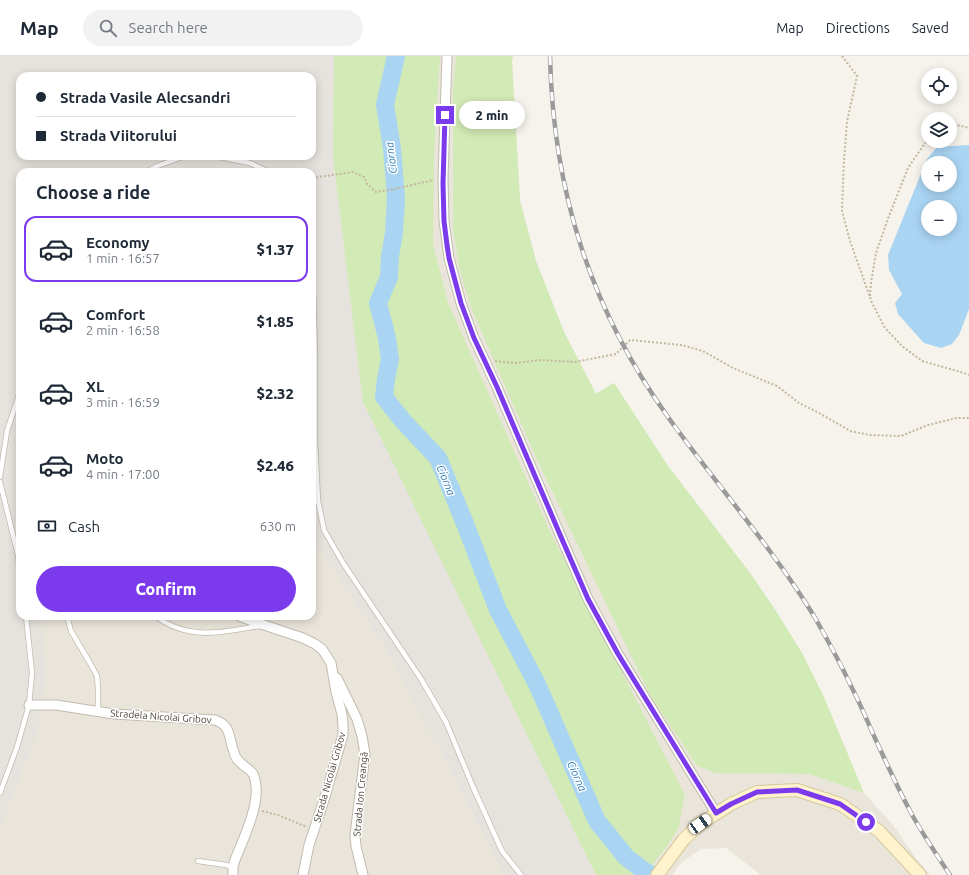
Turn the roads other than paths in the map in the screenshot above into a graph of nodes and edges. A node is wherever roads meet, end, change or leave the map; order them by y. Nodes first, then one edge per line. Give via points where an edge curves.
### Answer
1 (446, 56) edge
2 (173, 160) edge
3 (235, 160) edge
4 (153, 168) edge
5 (261, 168) edge
6 (16, 404) edge
7 (316, 462) edge
8 (0, 477) edge
9 (0, 482) edge
10 (16, 547) edge
11 (26, 620) edge
12 (68, 620) edge
13 (161, 620) edge
14 (250, 620) edge
15 (264, 625) junction
16 (333, 671) junction
17 (29, 705) junction
18 (98, 711) junction
19 (0, 793) edge
20 (716, 813) junction
21 (198, 861) dead end
22 (660, 870) edge
23 (233, 871) edge
24 (302, 875) edge
25 (363, 875) edge
26 (520, 875) edge
27 (920, 875) edge

1 - 20 street via 444,221 449,258 461,303 588,599 618,654
2 - 4 lane
3 - 5 lane
6 - 8 lane via 7,431
7 - 26 lane via 318,501 324,530 446,722 502,851
9 - 10 lane
11 - 17 lane via 32,673
12 - 18 lane via 71,630 97,676
13 - 15 lane via 176,628 207,632
14 - 15 street, Strada Nicolai Gribov
15 - 16 street, Strada Nicolai Gribov via 315,644 327,655
16 - 24 street, Strada Nicolai Gribov via 343,735 313,830
16 - 25 street, Strada Ion Creangă via 357,719 365,754 355,835
17 - 18 street, Stradela Nicolai Gribov via 56,705
17 - 19 lane via 17,748
18 - 23 street, Stradela Nicolai Gribov via 214,720 226,726 233,751 237,759 253,773 256,789 254,810
20 - 22 main road via 684,839
20 - 27 main road via 757,792 797,790 840,804 879,831
21 - 23 lane via 226,865

